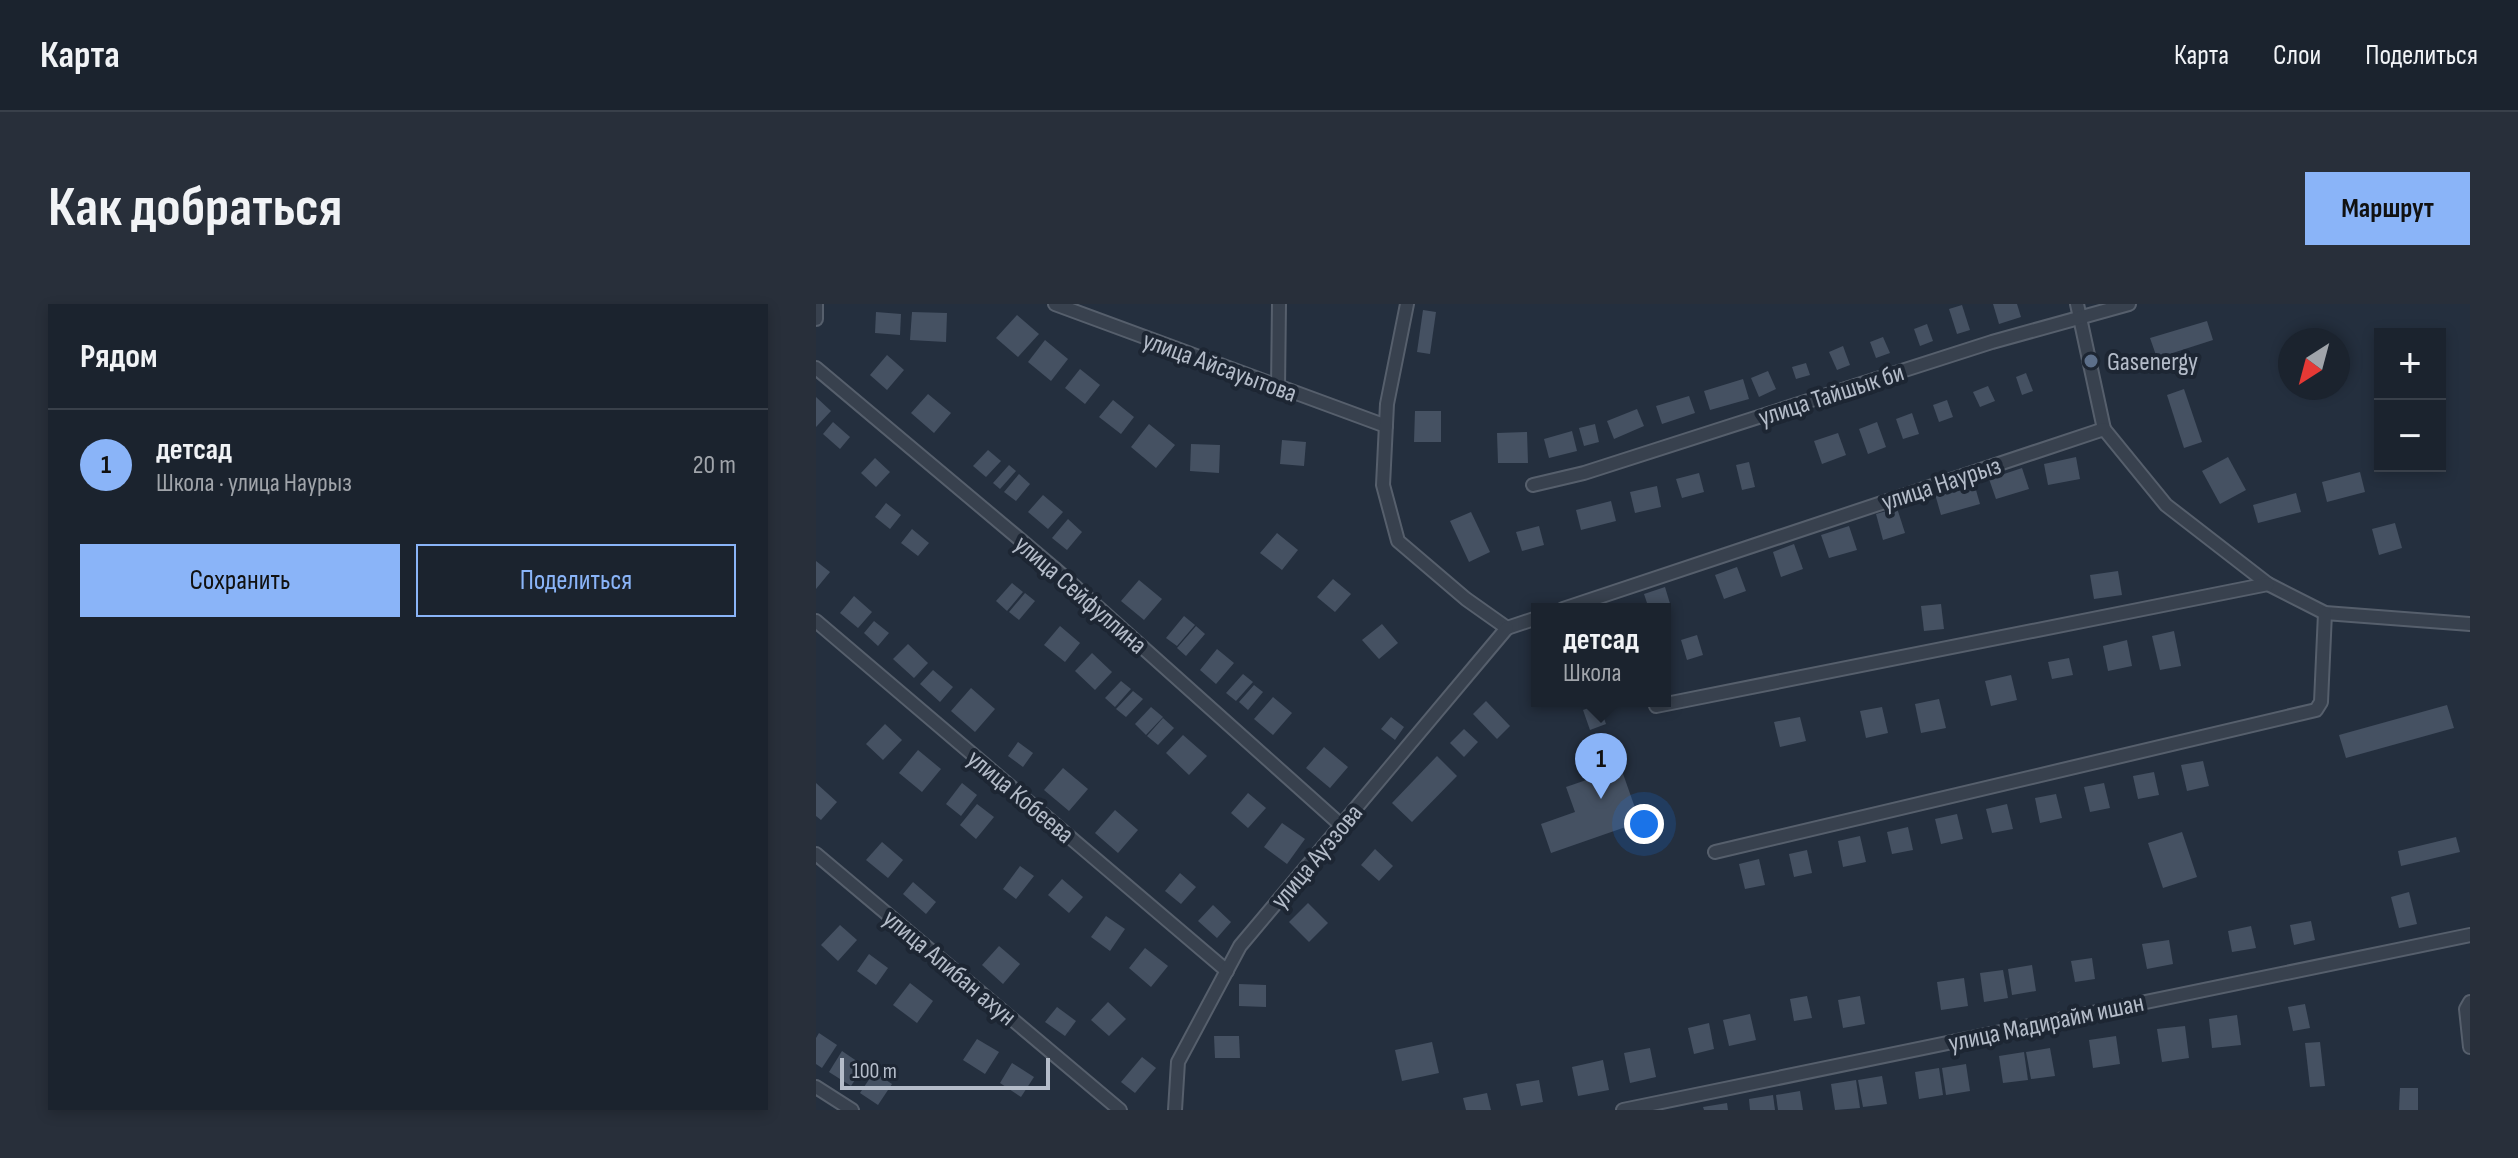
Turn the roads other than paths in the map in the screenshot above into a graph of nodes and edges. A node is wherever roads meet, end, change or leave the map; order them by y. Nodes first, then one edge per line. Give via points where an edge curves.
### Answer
1 (816, 304) edge
2 (1055, 304) edge
3 (1279, 304) edge
4 (1407, 304) edge
5 (2077, 304) edge
6 (2129, 304) edge
7 (2081, 318) junction
8 (816, 319) edge
9 (816, 368) edge
10 (1278, 388) junction
11 (1386, 426) junction
12 (2104, 429) junction
13 (1533, 485) dead end
14 (2268, 584) junction
15 (1581, 603) edge
16 (2325, 613) junction
17 (1531, 620) edge
18 (816, 621) edge
19 (2470, 624) edge
20 (1507, 628) junction
21 (1671, 703) edge
22 (1341, 825) junction
23 (1715, 852) dead end
24 (816, 854) edge
25 (2470, 935) edge
26 (1227, 971) junction
27 (2470, 1002) edge
28 (2470, 1047) edge
29 (816, 1087) edge
30 (1652, 1107) edge
31 (852, 1110) edge
32 (1120, 1110) edge
33 (1175, 1110) edge
34 (1623, 1110) edge

1 - 8 street
2 - 10 street, улица Айсауытова
3 - 10 street
4 - 11 street
5 - 7 street
6 - 7 street, улица Тайшык би
7 - 12 street
7 - 13 street, улица Тайшык би
9 - 22 street, улица Сейфуллина via 1054,568
10 - 11 street, улица Айсауытова
11 - 20 street via 1383,485 1398,541
12 - 14 street via 2166,505
12 - 15 street, улица Наурыз
14 - 16 street
14 - 21 street
16 - 19 street
16 - 23 street via 2321,702 2316,710
17 - 20 street
18 - 26 street, улица Кобеева
20 - 22 street, улица Ауэзова
22 - 26 street, улица Ауэзова via 1240,946
24 - 32 street, улица Алибан ахун
25 - 30 street, улица Мадирайм ишан
26 - 33 street, улица Ауэзова via 1178,1062
27 - 28 street
29 - 31 street
30 - 34 street, улица Мадирайм ишан

